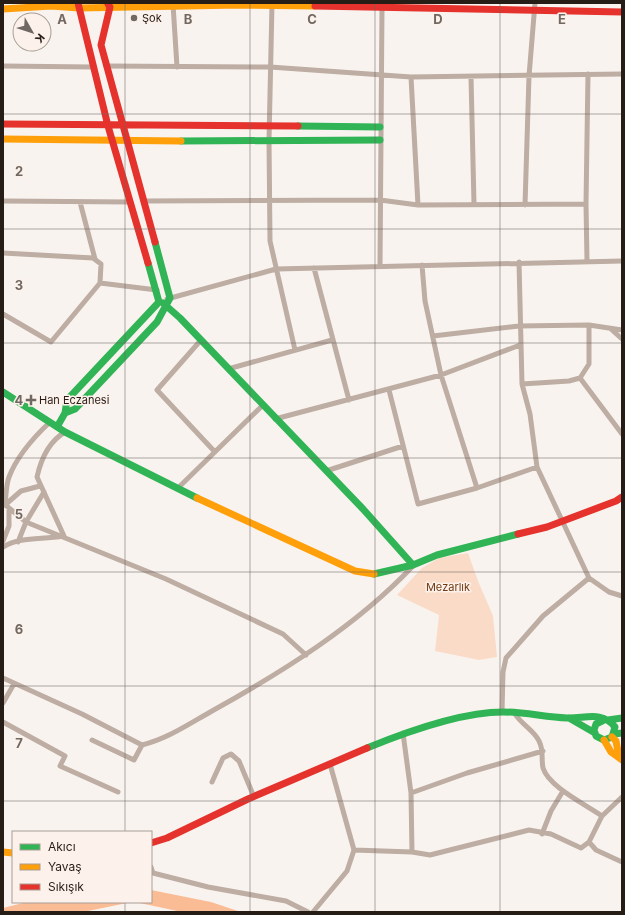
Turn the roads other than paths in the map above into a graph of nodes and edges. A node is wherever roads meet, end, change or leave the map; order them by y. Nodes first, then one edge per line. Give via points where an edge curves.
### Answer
1 (40, 3) edge
2 (272, 4) edge
3 (109, 5) edge
4 (173, 5) edge
5 (78, 6) edge
6 (535, 6) edge
7 (382, 7) junction
8 (3, 9) edge
9 (622, 12) edge
10 (3, 66) edge
11 (106, 66) junction
12 (92, 67) junction
13 (177, 67) junction
14 (270, 67) junction
15 (588, 74) junction
16 (622, 74) edge
17 (380, 75) junction
18 (529, 76) junction
19 (411, 77) junction
20 (471, 77) junction
21 (3, 124) edge
22 (108, 126) junction
23 (122, 126) junction
24 (269, 126) junction
25 (380, 127) junction
26 (3, 139) edge
27 (268, 140) junction
28 (380, 140) junction
29 (113, 141) junction
30 (127, 141) junction
31 (269, 200) junction
32 (380, 200) junction
33 (3, 201) edge
34 (143, 201) junction
35 (80, 202) junction
36 (131, 202) junction
37 (474, 204) junction
38 (586, 204) junction
39 (418, 205) junction
40 (525, 205) junction
41 (3, 253) edge
42 (95, 259) junction
43 (587, 261) junction
44 (622, 261) edge
45 (519, 262) junction
46 (422, 265) junction
47 (380, 266) junction
48 (314, 268) junction
49 (276, 269) junction
50 (100, 283) junction
51 (157, 290) junction
52 (165, 302) junction
53 (3, 314) edge
54 (589, 325) junction
55 (520, 326) junction
56 (610, 329) junction
57 (622, 330) edge
58 (433, 336) junction
59 (622, 339) edge
60 (201, 340) junction
61 (332, 340) junction
62 (520, 345) junction
63 (295, 350) junction
64 (228, 369) junction
65 (441, 375) junction
66 (580, 378) junction
67 (522, 384) junction
68 (388, 390) junction
69 (3, 392) edge
70 (349, 400) junction
71 (262, 406) junction
72 (65, 413) junction
73 (275, 419) junction
74 (53, 424) junction
75 (65, 432) junction
76 (622, 434) edge
77 (403, 446) junction
78 (215, 452) junction
79 (537, 467) junction
80 (326, 471) junction
81 (40, 486) junction
82 (178, 488) junction
83 (477, 488) junction
84 (44, 492) junction
85 (622, 497) edge
86 (4, 504) edge
87 (563, 520) junction
88 (26, 522) junction
89 (64, 536) junction
90 (3, 541) edge
91 (18, 542) junction
92 (3, 547) edge
93 (413, 565) junction
94 (589, 578) junction
95 (622, 596) edge
96 (306, 655) junction
97 (3, 678) edge
98 (14, 684) junction
99 (3, 703) edge
100 (502, 712) junction
101 (515, 714) junction
102 (570, 718) junction
103 (622, 718) edge
104 (606, 720) junction
105 (3, 722) edge
106 (403, 733) junction
107 (595, 733) junction
108 (622, 733) edge
109 (613, 735) junction
110 (92, 740) dead end
111 (604, 740) junction
112 (142, 745) junction
113 (543, 751) junction
114 (621, 758) edge
115 (330, 764) junction
116 (212, 782) dead end
117 (563, 791) junction
118 (118, 792) dead end
119 (411, 793) junction
120 (254, 797) junction
121 (622, 797) edge
122 (602, 816) junction
123 (542, 834) junction
124 (589, 842) junction
125 (152, 843) edge
126 (354, 850) junction
127 (412, 852) junction
128 (622, 862) edge
129 (152, 871) edge
130 (308, 912) edge
131 (313, 912) edge

1 - 8 street
2 - 4 street
2 - 7 street
2 - 14 street
3 - 4 street
3 - 5 street
3 - 11 street via 101,45
4 - 13 street
5 - 8 street
5 - 12 street
6 - 7 street
6 - 9 street
6 - 18 street
7 - 17 street
10 - 12 street
11 - 13 street
11 - 23 street
12 - 22 street
13 - 14 street
14 - 17 street
14 - 24 street
15 - 16 street
15 - 18 street
15 - 38 street
17 - 19 street
17 - 25 street
18 - 20 street
18 - 40 street
19 - 20 street
19 - 39 street
20 - 37 street
21 - 22 street
22 - 23 street
22 - 29 street
23 - 24 street
23 - 30 street
24 - 25 street
24 - 27 street
25 - 28 street
26 - 29 street
27 - 28 street
27 - 30 street
27 - 31 street
28 - 32 street
29 - 30 street
29 - 36 street
30 - 34 street
31 - 32 street
31 - 34 street
31 - 49 street via 270,241
32 - 39 street
32 - 47 street
33 - 35 street
34 - 52 street
35 - 36 street
35 - 42 street
36 - 51 street
37 - 39 street
37 - 40 street
38 - 40 street
38 - 43 street
41 - 42 street
42 - 50 street via 101,264
43 - 44 street
43 - 45 street
45 - 46 street
45 - 55 street
46 - 47 street
46 - 58 street via 425,301
47 - 48 street
48 - 49 street
48 - 61 street
49 - 52 street
49 - 63 street
50 - 51 street
50 - 53 street via 50,342
51 - 52 street
52 - 60 street
52 - 72 street via 151,328 76,408
52 - 72 street via 67,400
54 - 55 street
54 - 56 street
54 - 66 street via 589,364
55 - 58 street
55 - 62 street
56 - 57 street
56 - 59 street
58 - 65 street
60 - 64 street
60 - 78 street via 157,390
61 - 63 street
61 - 70 street
62 - 65 street
62 - 67 street
63 - 64 street
64 - 71 street
65 - 68 street
65 - 83 street
66 - 67 street
66 - 76 street
67 - 79 street via 530,414
68 - 70 street
68 - 77 street
69 - 74 street
70 - 73 street
71 - 73 street
71 - 78 street
72 - 74 street
73 - 80 street
74 - 75 street
74 - 86 street via 40,431 15,465 9,478
75 - 81 street via 49,447 41,462 37,477
75 - 82 street
77 - 80 street
77 - 83 street via 418,504
78 - 82 street
79 - 83 street
79 - 87 street
80 - 93 street
81 - 84 street
81 - 86 street via 22,491
82 - 93 street via 355,571 377,575
84 - 88 street
84 - 89 street
85 - 87 street
86 - 88 street
86 - 90 street via 9,509 10,518
87 - 93 street via 547,527 437,556
87 - 94 street
88 - 89 street
88 - 91 street
89 - 91 street
89 - 96 street via 80,545 166,579 283,634
91 - 92 street
93 - 96 street via 372,606
94 - 95 street via 609,592
94 - 100 street via 543,616 506,658
96 - 112 street via 157,742
97 - 98 street
98 - 99 street
98 - 112 street via 82,714
100 - 101 street
100 - 106 street via 458,718
101 - 102 street
101 - 113 street via 539,740
102 - 104 street via 588,715
102 - 107 street
103 - 104 street
104 - 107 street via 596,724
104 - 109 street via 613,724
105 - 118 street via 65,756 60,766
106 - 115 street
106 - 119 street
107 - 111 street via 598,738
108 - 109 street
109 - 111 street
109 - 114 street
110 - 112 street via 134,760
111 - 114 street via 611,752
113 - 117 street via 543,768 551,782
113 - 119 street via 467,773
115 - 120 street
115 - 126 street
116 - 120 street via 223,758 231,754 239,761
117 - 122 street
117 - 123 street via 551,811
119 - 127 street
120 - 125 street
121 - 122 street
122 - 124 street
123 - 124 street via 551,834 581,848
123 - 127 street via 529,830 430,855
124 - 128 street via 596,850
126 - 127 street
126 - 131 street via 346,871
129 - 130 street via 208,887 286,902

